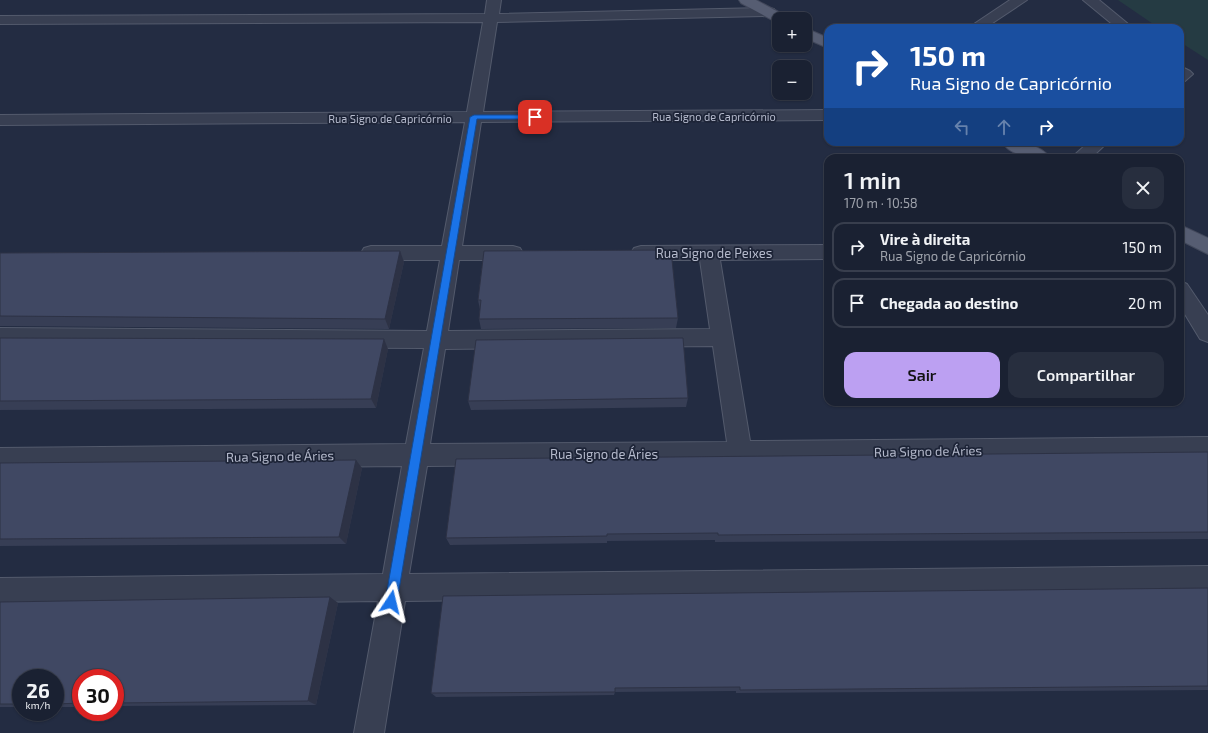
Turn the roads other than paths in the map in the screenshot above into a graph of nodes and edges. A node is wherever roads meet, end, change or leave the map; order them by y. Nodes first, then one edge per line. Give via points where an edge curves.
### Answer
1 (1020, 0) edge
2 (1090, 0) edge
3 (763, 7) edge
4 (492, 9) edge
5 (0, 20) edge
6 (981, 24) edge
7 (1121, 24) edge
8 (812, 36) edge
9 (824, 42) edge
10 (824, 116) edge
11 (474, 117) junction
12 (0, 120) edge
13 (1018, 146) edge
14 (1095, 146) edge
15 (1033, 154) edge
16 (1085, 154) edge
17 (1184, 234) edge
18 (1208, 247) edge
19 (824, 252) edge
20 (356, 253) edge
21 (451, 253) junction
22 (529, 253) edge
23 (623, 253) edge
24 (709, 253) junction
25 (1184, 295) edge
26 (1208, 333) edge
27 (0, 337) edge
28 (722, 337) junction
29 (436, 340) junction
30 (1208, 448) edge
31 (740, 452) junction
32 (416, 455) junction
33 (0, 459) edge
34 (1208, 579) edge
35 (394, 588) junction
36 (0, 592) edge
37 (369, 733) edge

1 - 6 street
2 - 7 street
3 - 4 street
4 - 5 street
4 - 11 street
8 - 9 main road
10 - 11 street, Rua Signo de Capricórnio
11 - 12 street, Rua Signo de Capricórnio
11 - 21 street
13 - 15 main road
14 - 16 street
17 - 18 main road
19 - 24 street, Rua Signo de Peixes
20 - 21 street
21 - 22 street
21 - 29 street
23 - 24 street, Rua Signo de Peixes
24 - 28 street
25 - 26 street
27 - 29 street
28 - 29 street
28 - 31 street
29 - 32 street
30 - 31 street, Rua Signo de Áries
31 - 32 street, Rua Signo de Áries
32 - 33 street, Rua Signo de Áries
32 - 35 street
34 - 35 street
35 - 36 street
35 - 37 street

